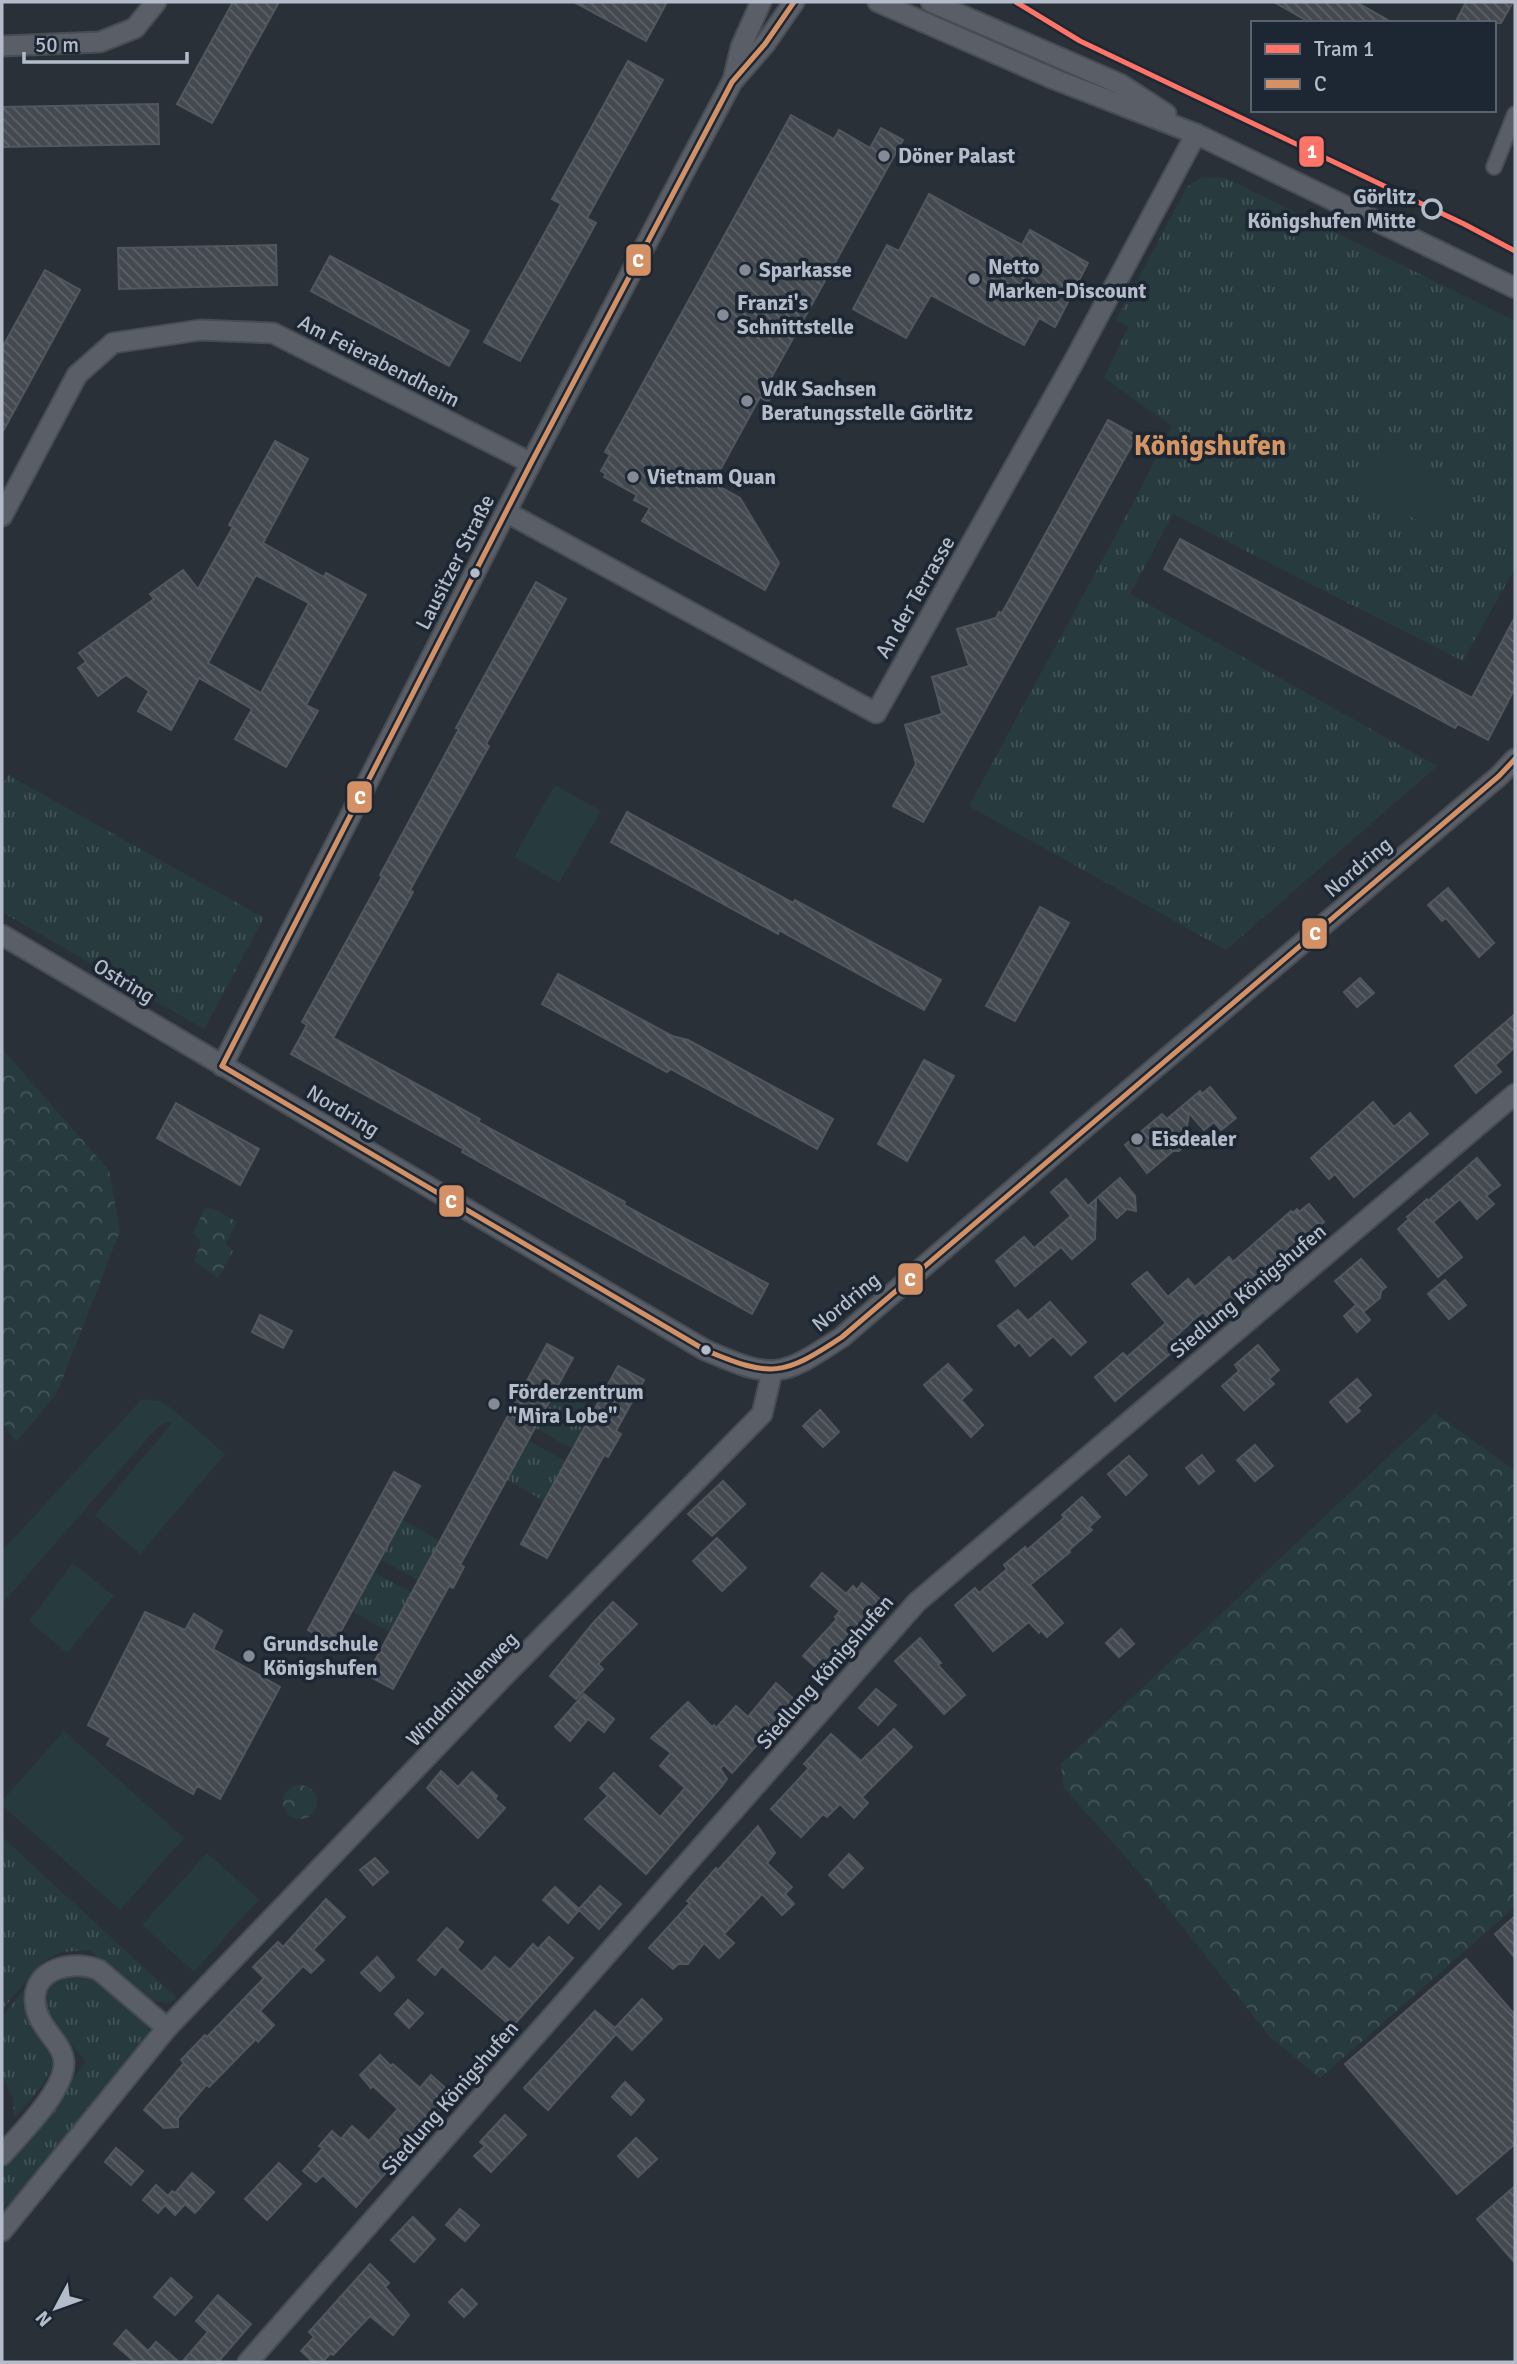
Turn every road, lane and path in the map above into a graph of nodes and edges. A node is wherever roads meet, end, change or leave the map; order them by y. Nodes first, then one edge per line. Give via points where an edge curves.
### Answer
1 (156, 2) edge
2 (761, 2) edge
3 (794, 2) edge
4 (878, 2) edge
5 (931, 2) edge
6 (2, 46) edge
7 (732, 82) junction
8 (1515, 114) edge
9 (1196, 134) junction
10 (1494, 167) dead end
11 (1515, 288) edge
12 (531, 463) junction
13 (506, 512) junction
14 (2, 516) edge
15 (1515, 759) edge
16 (2, 935) edge
17 (222, 1066) junction
18 (1515, 1094) edge
19 (772, 1372) junction
20 (167, 2028) junction
21 (2, 2155) edge
22 (2, 2231) edge
23 (248, 2362) edge

1 - 6 street via 135,27 100,42
2 - 7 street, Lausitzer Straße
3 - 7 street, Lausitzer Straße
4 - 9 street via 1054,79
5 - 9 street via 1120,84
7 - 12 street, Lausitzer Straße
8 - 10 street
9 - 11 street
9 - 13 street, An der Terrasse via 876,713
12 - 13 street, Lausitzer Straße
12 - 14 street, Am Feierabendheim via 273,333 200,330 113,343 77,374
13 - 17 street, Lausitzer Straße
15 - 19 street, Nordring via 842,1337 809,1359
16 - 17 street, Ostring
17 - 19 street, Nordring via 705,1350
18 - 23 street, Siedlung Königshufen via 917,1602
19 - 20 street, Windmühlenweg via 762,1414
20 - 21 street via 99,1970 76,1965 53,1970 43,1978 34,1999 37,2015 61,2052 61,2076 52,2095
20 - 22 street, Windmühlenweg

